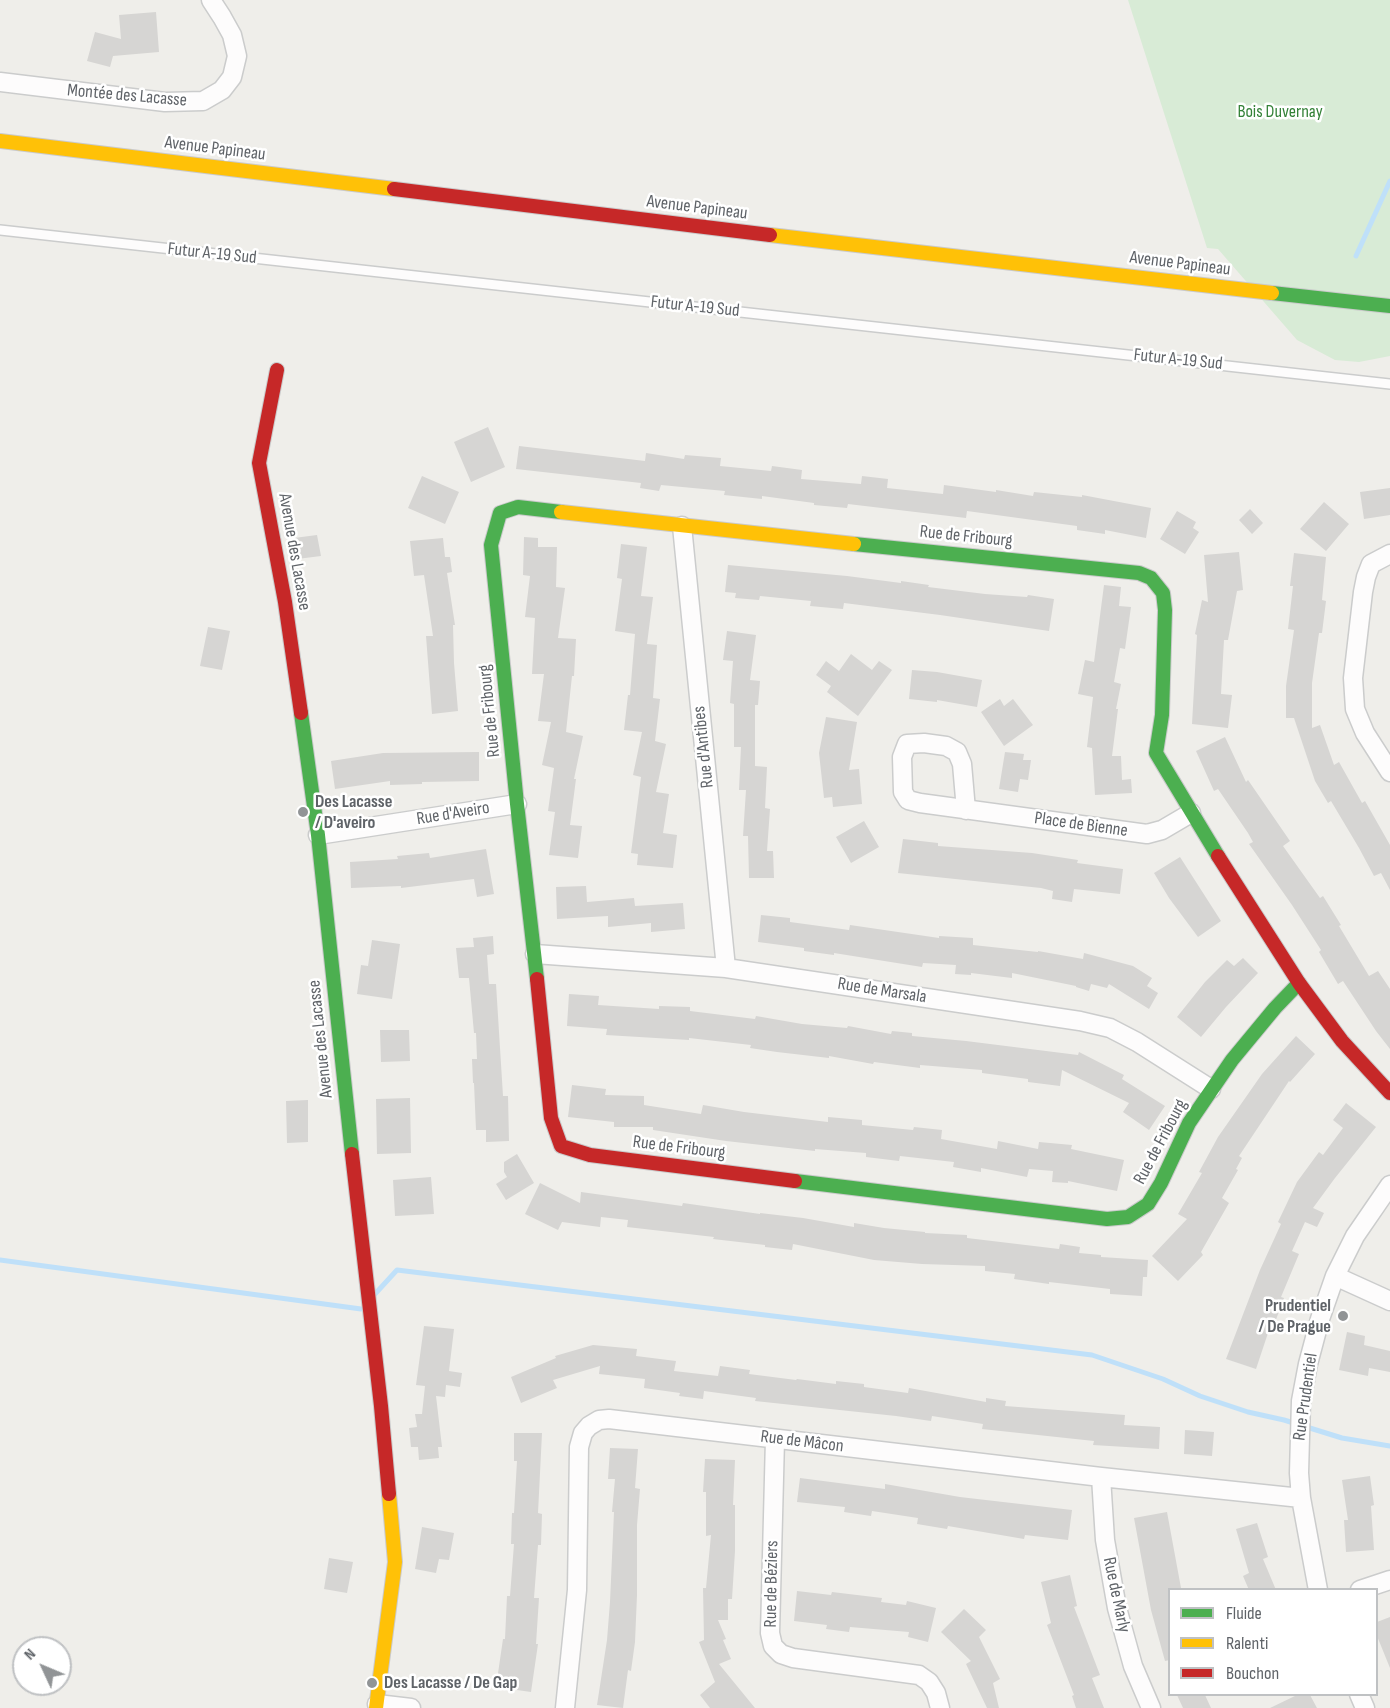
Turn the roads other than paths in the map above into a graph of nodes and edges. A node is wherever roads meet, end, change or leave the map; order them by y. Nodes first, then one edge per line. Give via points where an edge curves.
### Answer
1 (211, 0) edge
2 (0, 82) edge
3 (0, 141) edge
4 (0, 230) edge
5 (1390, 306) edge
6 (277, 370) dead end
7 (1390, 384) edge
8 (682, 526) junction
9 (1390, 554) edge
10 (1390, 772) edge
11 (517, 804) junction
12 (966, 810) junction
13 (1191, 813) junction
14 (318, 835) junction
15 (535, 954) junction
16 (726, 968) junction
17 (1299, 983) junction
18 (1211, 1089) junction
19 (1390, 1093) edge
20 (1390, 1185) edge
21 (1335, 1276) junction
22 (1390, 1301) edge
23 (775, 1439) junction
24 (1101, 1478) junction
25 (1301, 1498) junction
26 (1390, 1580) edge
27 (1318, 1588) edge
28 (1366, 1588) edge
29 (377, 1706) edge
30 (411, 1708) edge
31 (566, 1708) edge
32 (940, 1708) edge
33 (1151, 1708) edge

1 - 2 street, Montée des Lacasse via 232,35 237,56 232,77 222,90 203,101 165,102
3 - 5 main road, Avenue Papineau
4 - 7 lane, Futur A-19 Sud
6 - 14 main road, Avenue des Lacasse via 259,463 285,602
8 - 11 main road, Rue de Fribourg via 518,507 500,513 491,545
8 - 13 main road, Rue de Fribourg via 1139,573 1151,579 1163,593 1165,610 1162,715 1156,753
8 - 16 street, Rue d'Antibes
9 - 10 street via 1371,564 1366,577 1353,678 1354,709
11 - 14 street, Rue d'Aveiro
11 - 15 main road, Rue de Fribourg
12 - 12 street, Place de Bienne via 962,764 957,752 946,746 907,744 902,757 903,792 908,800
12 - 13 street, Place de Bienne via 1147,834
13 - 17 main road, Rue de Fribourg
14 - 29 main road, Avenue des Lacasse via 395,1562
15 - 16 street, Rue de Marsala
15 - 18 main road, Rue de Fribourg via 551,1118 561,1146 590,1155 1054,1213 1107,1219 1128,1217 1148,1204
16 - 18 street, Rue de Marsala via 1110,1028
17 - 18 main road, Rue de Fribourg via 1252,1034
17 - 19 main road, Rue de Fribourg via 1342,1041
20 - 21 street, Rue Prudentiel via 1355,1236
21 - 22 street
21 - 25 street, Rue Prudentiel via 1320,1319 1301,1401
23 - 24 street, Rue de Mâcon
23 - 31 street, Rue de Mâcon via 609,1419 589,1426 579,1447 577,1590
23 - 32 street, Rue de Béziers via 770,1633 773,1646 794,1658 919,1675 929,1682
24 - 25 street, Rue de Mâcon
24 - 33 street, Rue de Marly via 1105,1540 1117,1608 1133,1666
25 - 27 street, Rue Prudentiel
26 - 28 street
29 - 30 street

